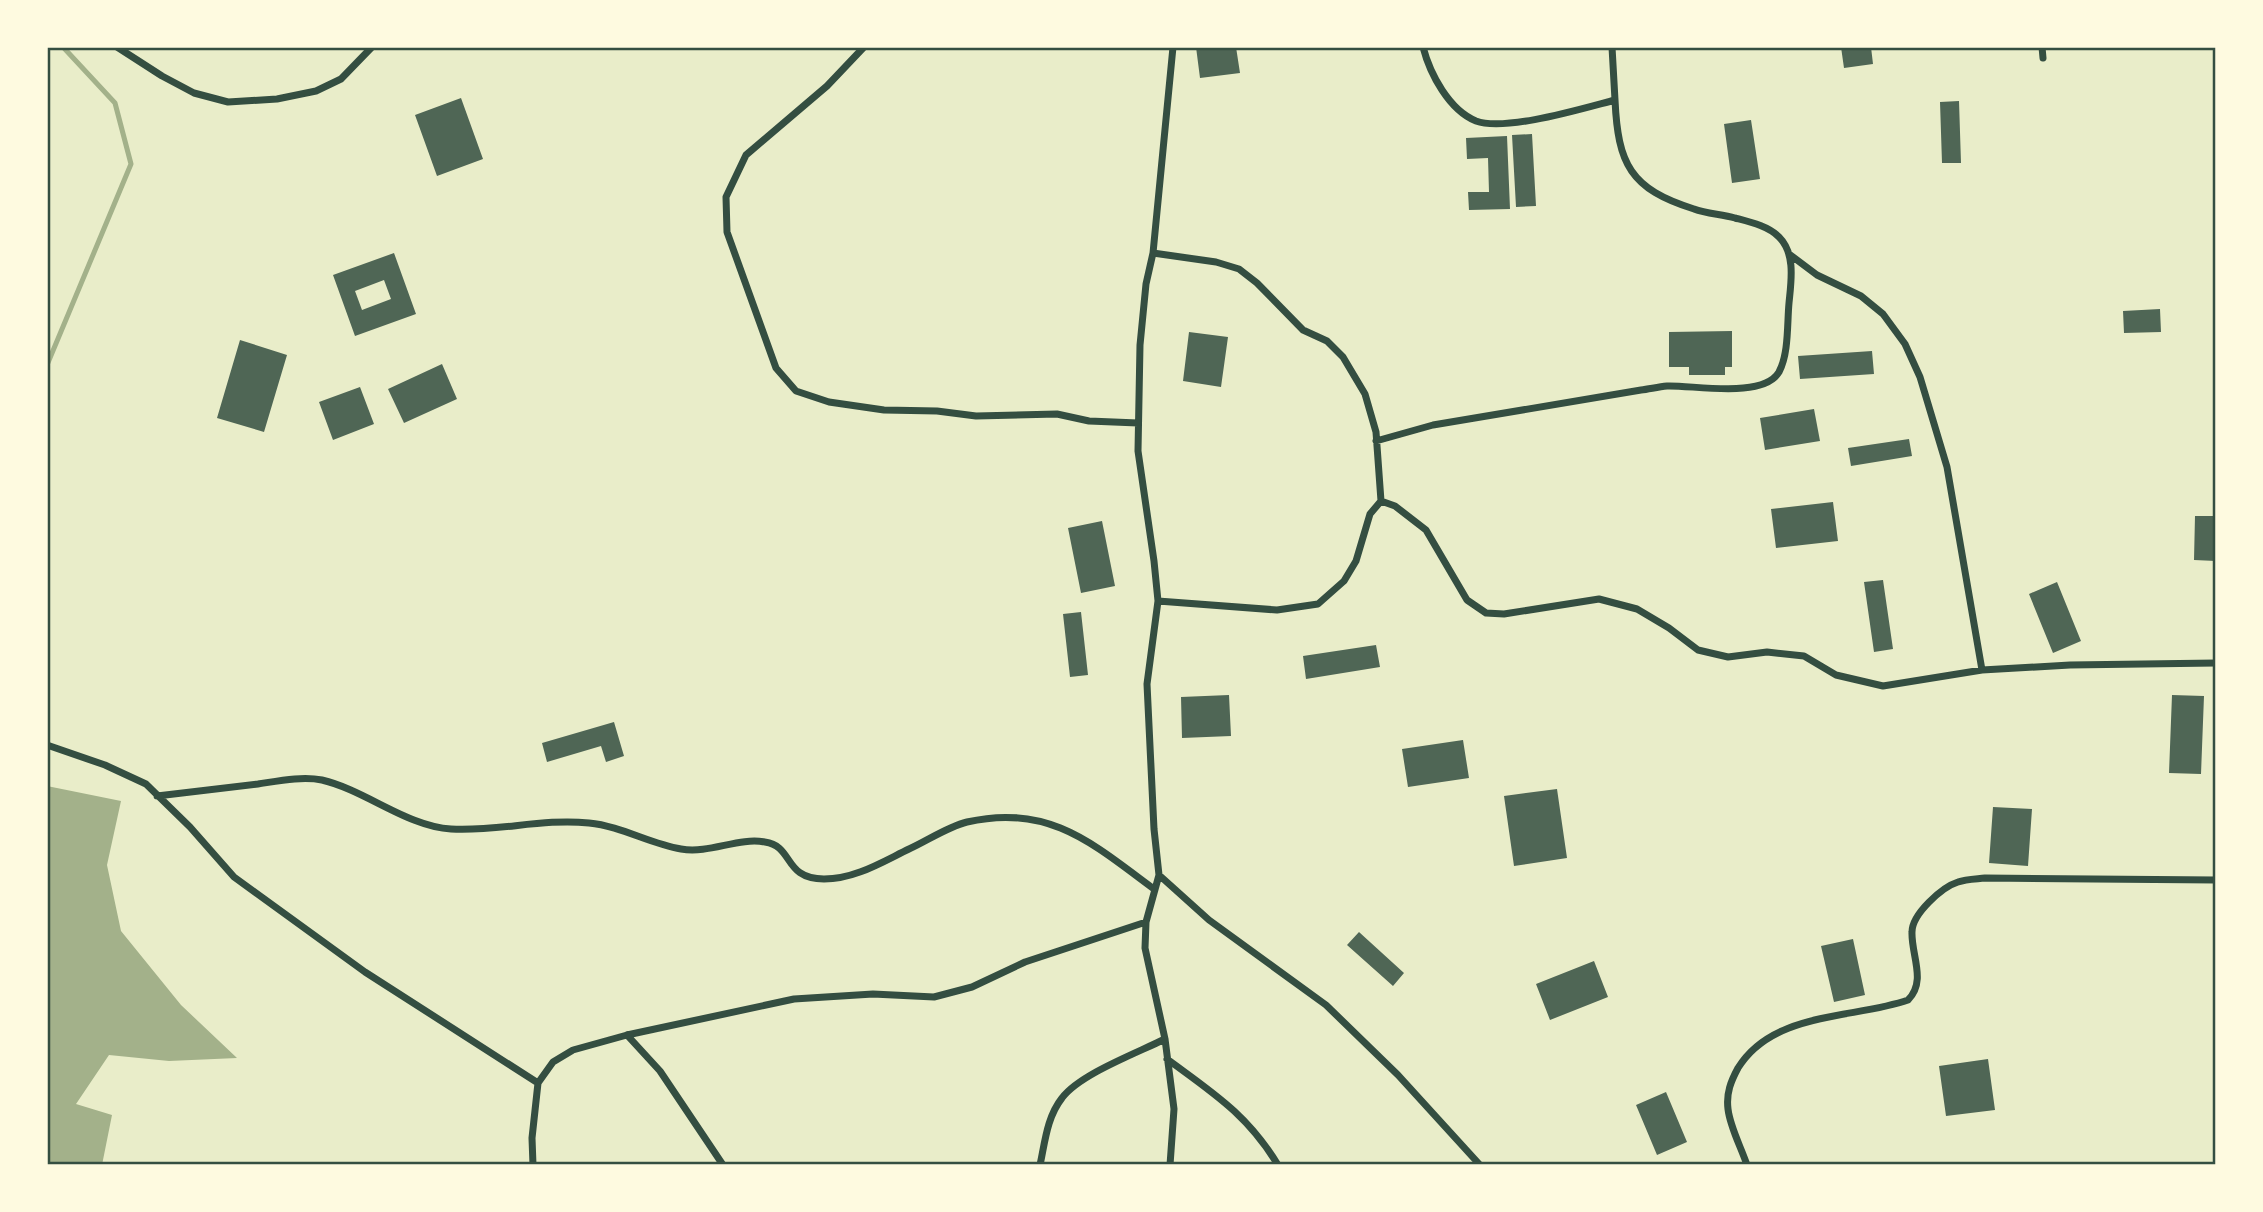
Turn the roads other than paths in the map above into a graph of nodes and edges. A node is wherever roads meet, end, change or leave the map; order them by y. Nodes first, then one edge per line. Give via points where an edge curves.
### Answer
1 (117, 47) edge
2 (372, 47) edge
3 (864, 47) edge
4 (1173, 47) edge
5 (1423, 47) edge
6 (1612, 47) edge
7 (2042, 47) edge
8 (2043, 58) dead end
9 (1615, 100) junction
10 (1153, 253) junction
11 (1789, 254) junction
12 (1138, 423) junction
13 (1376, 441) junction
14 (1381, 501) junction
15 (1158, 601) junction
16 (2216, 663) edge
17 (1982, 670) junction
18 (47, 746) edge
19 (158, 796) junction
20 (1159, 875) junction
21 (2216, 880) edge
22 (1154, 889) junction
23 (1146, 922) junction
24 (627, 1035) junction
25 (1165, 1039) junction
26 (1167, 1059) junction
27 (538, 1083) junction
28 (533, 1165) edge
29 (723, 1165) edge
30 (1040, 1165) edge
31 (1170, 1165) edge
32 (1278, 1165) edge
33 (1480, 1165) edge
34 (1747, 1165) edge

1 - 2 street via 194,93 228,102 316,91 341,79
3 - 12 street via 827,86 746,155 726,197 727,232 776,368 796,391 829,402 884,410 976,416 1057,414 1088,421
4 - 10 street
5 - 9 street via 1442,90 1475,120 1494,124
6 - 9 street
7 - 8 street
9 - 11 street via 1624,161 1638,181 1695,210 1756,224 1779,237
10 - 12 street via 1140,345
10 - 13 street via 1239,269 1303,330 1327,341 1343,357 1365,394
11 - 13 street via 1785,349 1779,372 1768,383 1748,388 1668,386 1433,425
11 - 17 street via 1817,275 1861,296 1883,314 1905,344 1947,467
12 - 15 street
13 - 14 street
14 - 15 street via 1370,514 1356,561 1344,581 1318,604 1278,610
14 - 17 street via 1426,530 1467,600 1486,613 1599,599 1637,609 1698,650 1728,657 1767,652 1804,656 1836,675 1883,687
15 - 20 street via 1147,684
16 - 17 street
18 - 19 street via 105,765 146,784
19 - 22 street via 319,779 447,829 589,823 681,849 766,842 777,845 801,875 822,879 860,873 965,822 1018,817 1059,826 1091,842
19 - 27 street via 234,877 365,972
20 - 22 street
20 - 33 street via 1209,920 1326,1004
21 - 34 street via 1999,878 1957,882 1935,895 1911,930 1918,976 1916,992 1909,1000 1784,1030 1743,1061 1730,1083 1728,1109
22 - 23 street
23 - 24 street via 934,997 873,994 794,999
23 - 25 street via 1145,948
24 - 27 street via 573,1050 553,1062
24 - 29 street via 660,1071
25 - 26 street
25 - 30 street via 1086,1078 1062,1097 1049,1123
26 - 31 street via 1174,1109
26 - 32 street via 1228,1104 1258,1134
27 - 28 street

